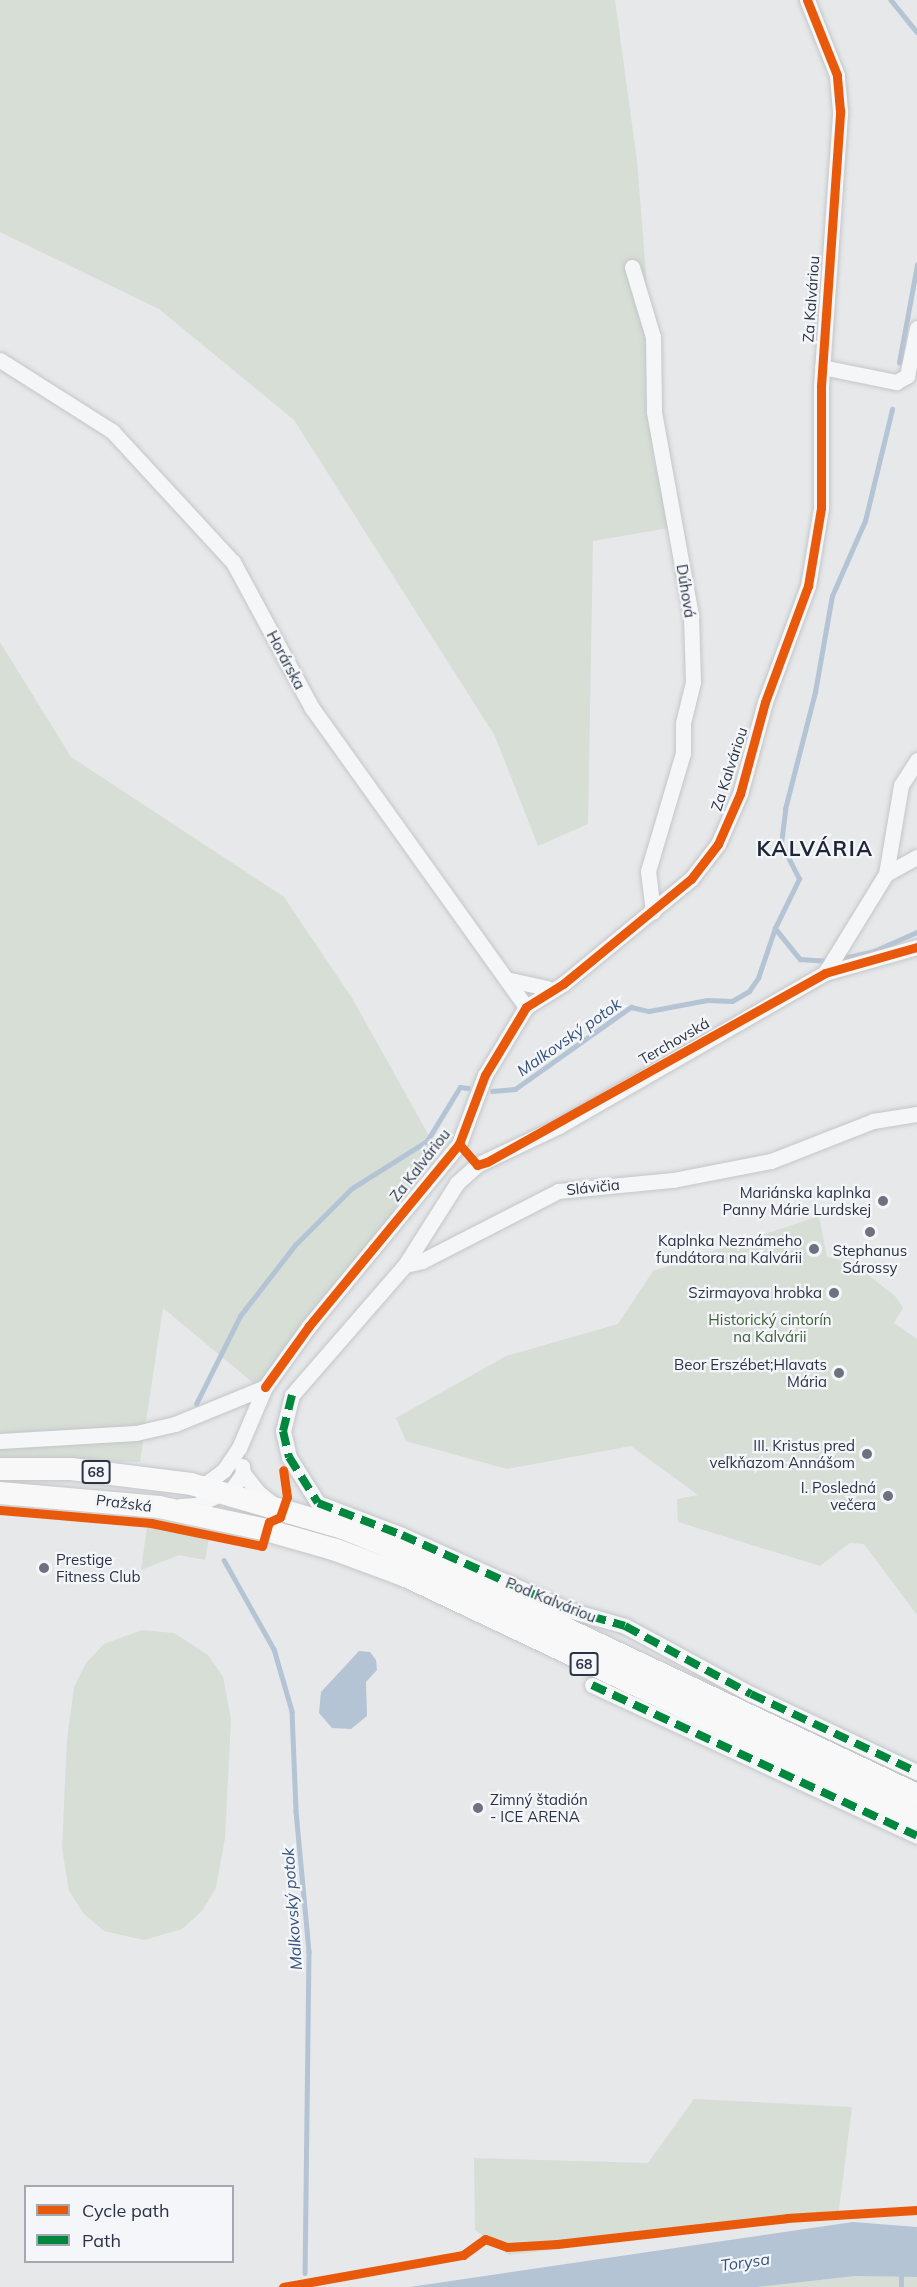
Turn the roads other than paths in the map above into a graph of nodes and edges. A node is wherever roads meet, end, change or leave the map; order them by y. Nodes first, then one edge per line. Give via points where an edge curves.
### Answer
1 (807, 0) edge
2 (633, 267) dead end
3 (917, 328) edge
4 (0, 360) edge
5 (822, 367) junction
6 (917, 760) edge
7 (917, 857) edge
8 (886, 874) junction
9 (653, 912) junction
10 (917, 947) edge
11 (830, 962) junction
12 (506, 979) junction
13 (547, 988) dead end
14 (526, 1006) junction
15 (917, 1114) edge
16 (459, 1144) junction
17 (477, 1165) junction
18 (405, 1265) junction
19 (265, 1387) junction
20 (292, 1395) junction
21 (229, 1403) junction
22 (0, 1441) edge
23 (242, 1441) junction
24 (0, 1468) edge
25 (243, 1473) junction
26 (224, 1481) junction
27 (0, 1493) edge
28 (275, 1506) junction
29 (159, 1507) junction
30 (246, 1525) junction
31 (592, 1685) dead end
32 (917, 1772) edge
33 (917, 1795) edge
34 (917, 1818) edge
35 (917, 1836) edge

1 - 5 street, Za Kalváriou via 837,75 840,111
2 - 9 street, Dúhová via 653,337 654,412 691,615 693,682 682,723 684,753 648,870
3 - 5 street via 907,376 896,382
4 - 12 street, Horárska via 111,431 233,562 312,708
5 - 9 street, Za Kalváriou via 821,508 808,586 765,702 740,794 718,844 691,879
6 - 8 street via 902,785
7 - 8 street
8 - 11 street
9 - 14 street, Za Kalváriou via 562,984
10 - 11 street, Terchovská
11 - 17 street, Terchovská via 559,1126
12 - 13 street
12 - 14 street, Horárska
14 - 16 street, Za Kalváriou via 485,1075
15 - 18 street, Slávičia via 873,1121 771,1161 673,1180 558,1191 422,1261
16 - 17 street
16 - 19 street, Za Kalváriou via 309,1326
17 - 18 street, Terchovská via 457,1183
18 - 20 street, Slávičia
19 - 20 street
19 - 21 street
19 - 23 street, Za Kalváriou
20 - 32 street, Pod Kalváriou via 284,1431 289,1457 318,1503 402,1535 569,1610 625,1626 751,1694
21 - 22 street via 175,1424 136,1433
21 - 23 street via 244,1416
23 - 25 street
23 - 26 street, Za Kalváriou
24 - 26 main road, Pražská / 68 via 71,1469 191,1484
25 - 26 street via 232,1489
25 - 28 street
26 - 28 main road, Pod Kalváriou / 68
26 - 29 street via 196,1505
26 - 30 street via 236,1516
27 - 29 main road, Pražská / 68
28 - 33 main road, Pod Kalváriou / 68 via 412,1556
29 - 30 main road, Pražská / 68
30 - 34 main road, 68 via 336,1550 406,1576
31 - 35 street

